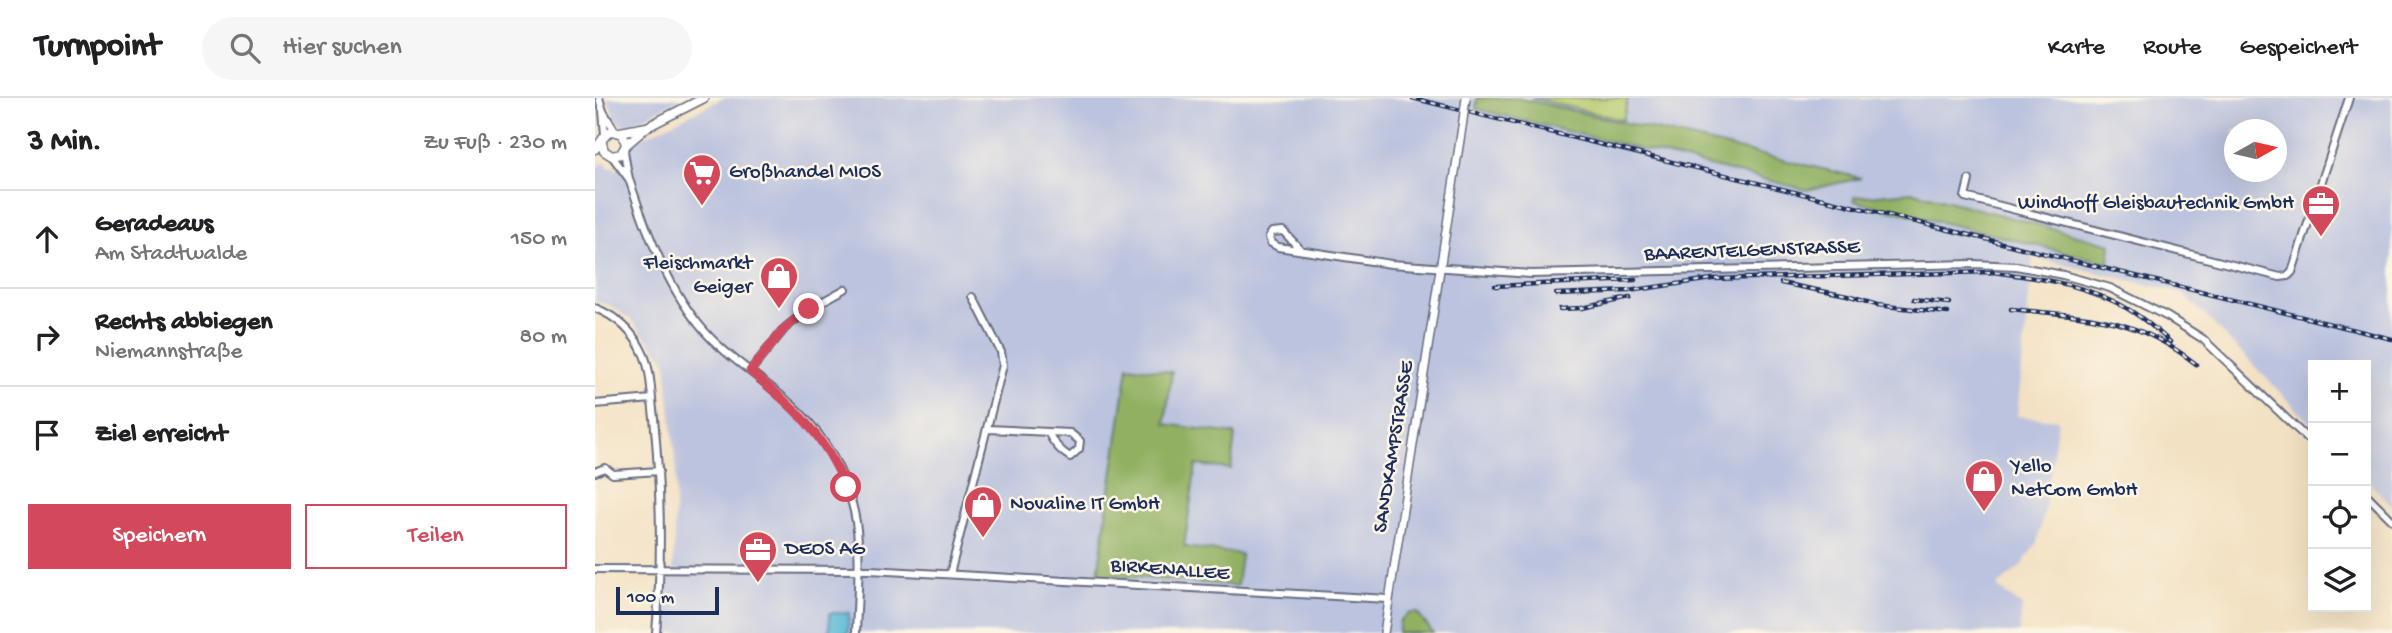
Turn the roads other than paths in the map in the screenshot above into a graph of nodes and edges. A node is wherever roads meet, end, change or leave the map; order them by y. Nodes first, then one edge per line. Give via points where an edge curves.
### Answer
1 (599, 98) edge
2 (704, 98) edge
3 (1466, 98) edge
4 (2349, 98) edge
5 (603, 111) junction
6 (647, 127) junction
7 (618, 132) junction
8 (600, 142) edge
9 (625, 148) junction
10 (610, 155) junction
11 (595, 158) edge
12 (629, 179) junction
13 (1969, 180) dead end
14 (1300, 249) junction
15 (1441, 267) junction
16 (845, 289) dead end
17 (973, 297) dead end
18 (595, 308) edge
19 (750, 371) junction
20 (652, 399) junction
21 (595, 404) edge
22 (988, 429) junction
23 (1048, 432) junction
24 (2308, 439) edge
25 (659, 471) junction
26 (595, 472) edge
27 (2371, 499) edge
28 (2392, 520) edge
29 (595, 569) edge
30 (661, 569) junction
31 (858, 570) junction
32 (950, 574) junction
33 (1388, 599) junction
34 (656, 633) edge
35 (856, 633) edge
36 (1384, 633) edge

1 - 5 street
2 - 6 main road
3 - 15 street, SANDKAMPSTRASSE, bridge
4 - 13 street via 2288,276 1965,197
5 - 7 street
5 - 8 street
6 - 7 main road
6 - 9 main road
7 - 8 main road
7 - 9 main road via 625,138
8 - 10 main road
9 - 10 main road
9 - 12 street
10 - 11 main road
10 - 12 street
12 - 19 street via 681,300 702,328
14 - 14 street via 1278,247 1269,237 1283,230
14 - 15 street
15 - 24 street, BAARENTELGENSTRASSE via 1587,274 1973,264 2063,275 2110,288 2203,339
15 - 33 street, SANDKAMPSTRASSE
16 - 19 street via 785,328
17 - 22 street via 1003,365
18 - 20 street via 625,325 635,337 648,367
19 - 31 street via 793,406 832,458 853,509
20 - 21 street
20 - 25 street
22 - 23 street
22 - 32 street
23 - 23 street via 1070,433 1080,441 1079,449 1070,457 1064,454
25 - 26 street via 613,474 605,468
25 - 30 street
27 - 28 street
29 - 30 street, BIRKENALLEE
30 - 31 street, BIRKENALLEE
30 - 34 street
31 - 32 street, BIRKENALLEE
31 - 35 street
32 - 33 street, BIRKENALLEE
33 - 36 street, SANDKAMPSTRASSE

